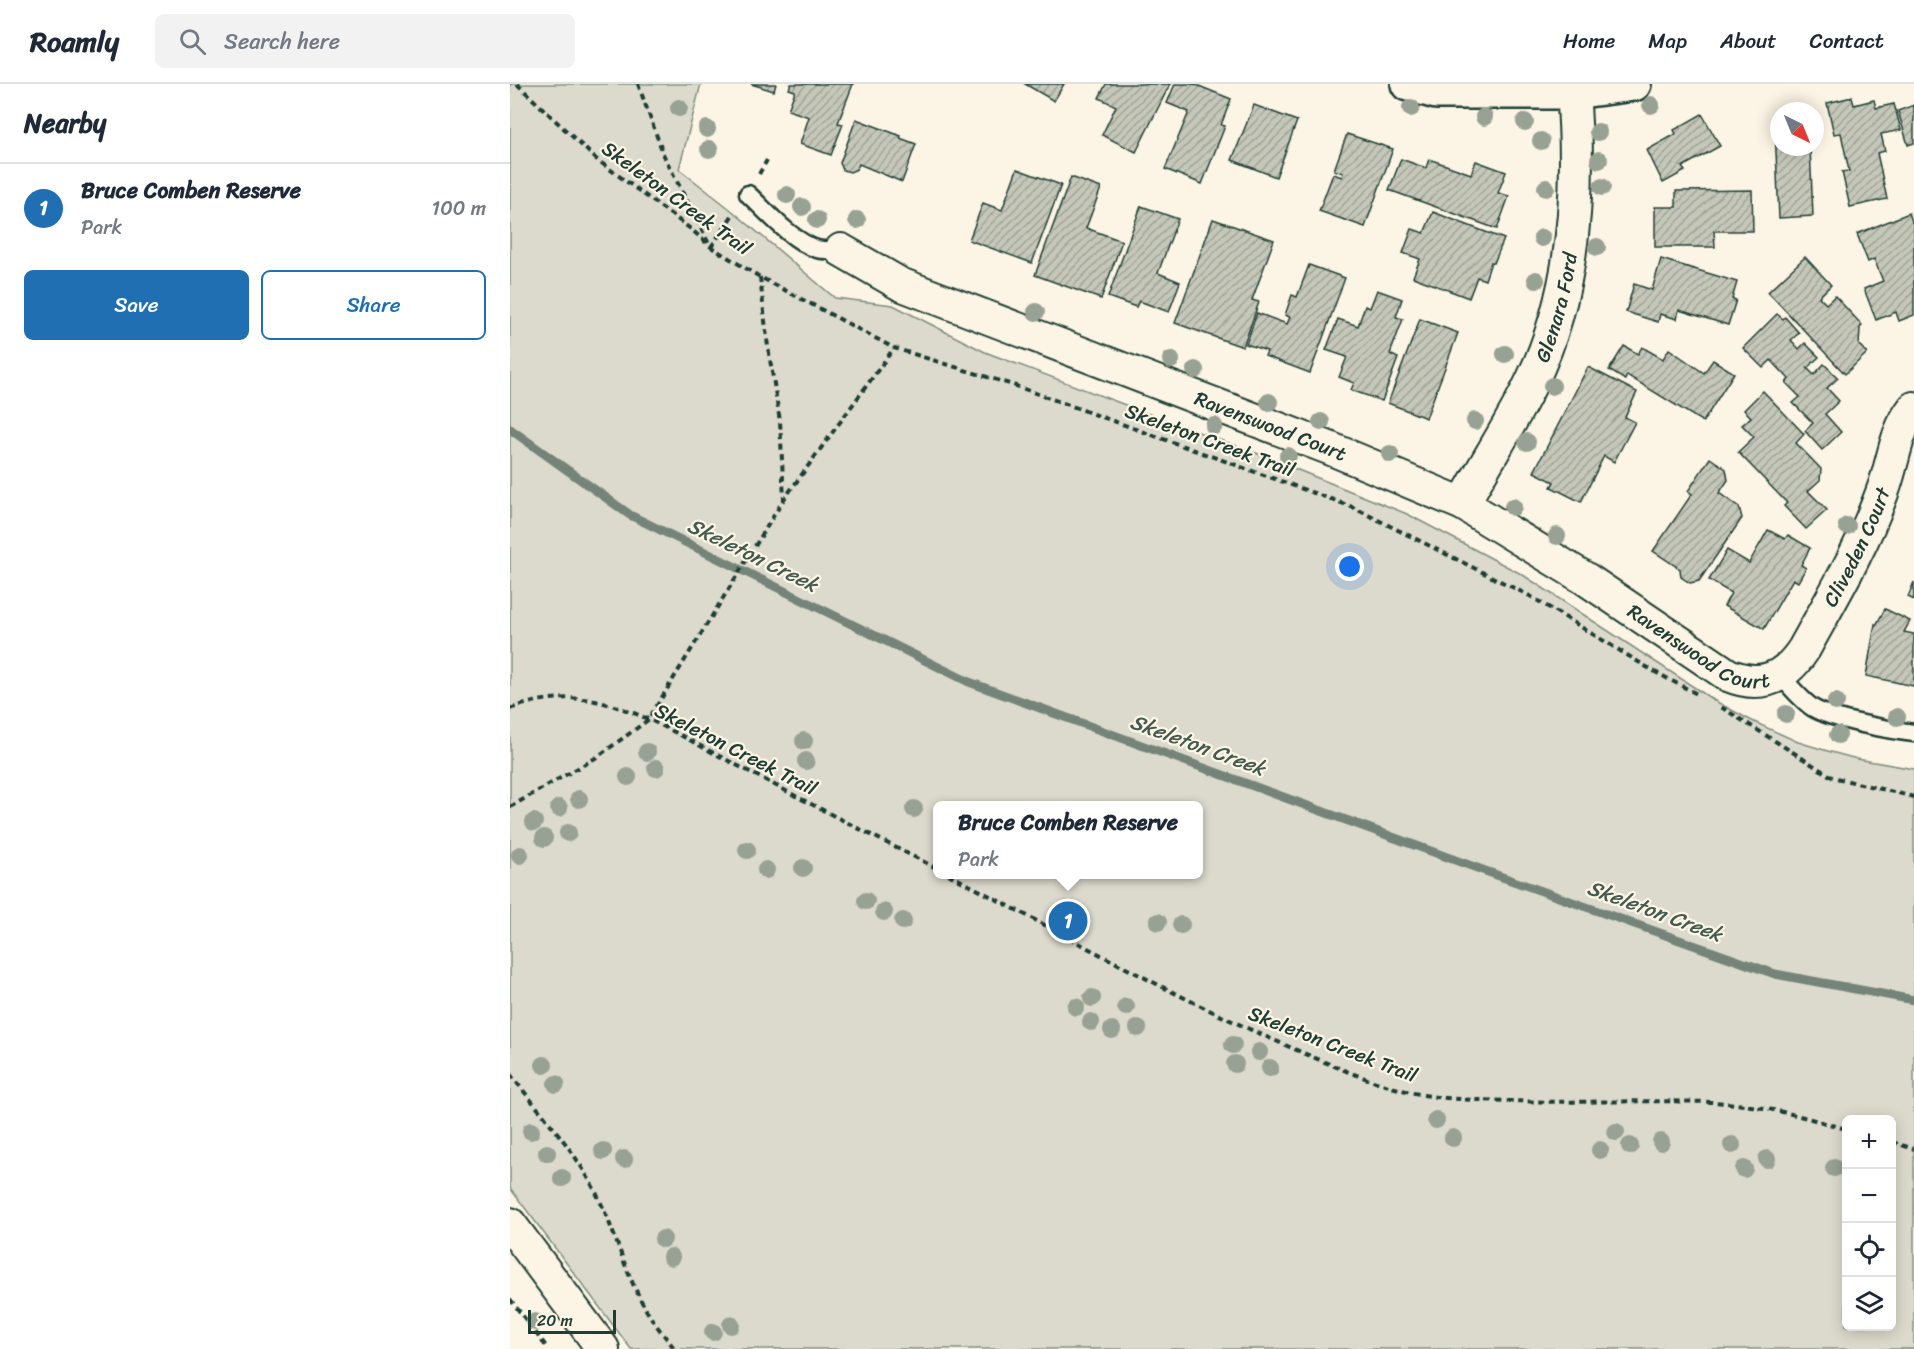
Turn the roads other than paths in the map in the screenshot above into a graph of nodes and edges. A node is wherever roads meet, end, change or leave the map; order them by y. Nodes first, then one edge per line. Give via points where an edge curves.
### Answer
1 (1408, 84) edge
2 (1634, 84) edge
3 (1573, 92) junction
4 (748, 194) dead end
5 (841, 250) joint
6 (1914, 408) edge
7 (1463, 504) junction
8 (1780, 675) junction
9 (1914, 733) edge
10 (510, 1224) edge
11 (603, 1349) edge

1 - 3 street via 1436,92
2 - 3 street
3 - 7 street, Glenara Ford via 1575,205 1568,274 1533,381
4 - 5 lane, Ravenswood Court via 804,243
5 - 7 street, Ravenswood Court via 900,284 1329,448
6 - 8 street, Cliveden Court via 1899,432 1883,491 1857,553 1796,662
7 - 8 street, Ravenswood Court via 1586,579 1728,675 1750,682
8 - 9 lane via 1809,705 1825,714
10 - 11 street

